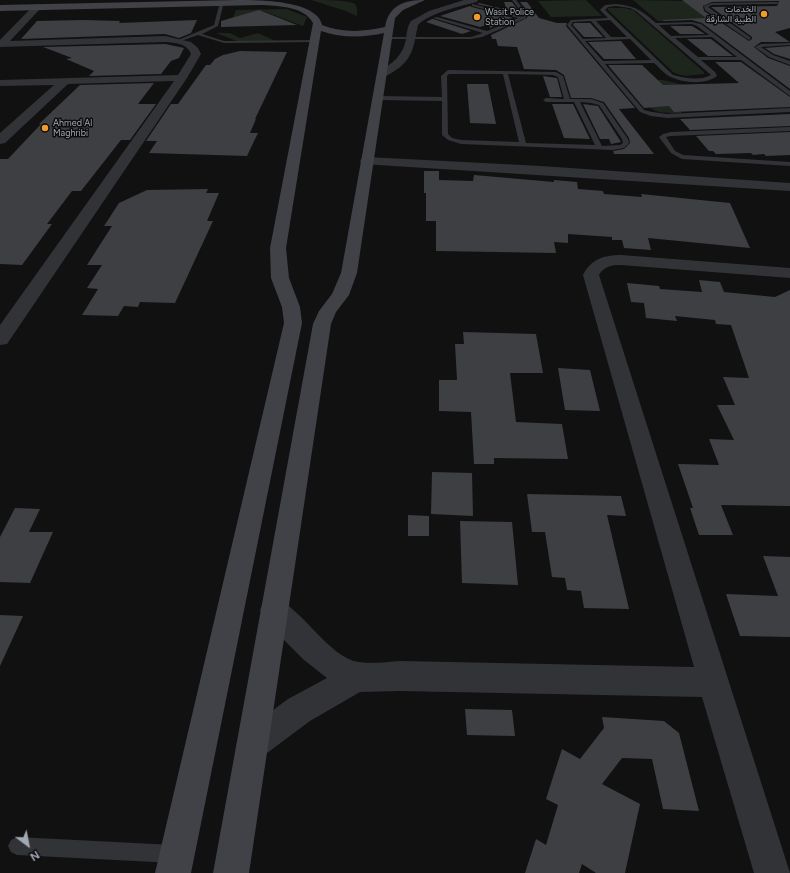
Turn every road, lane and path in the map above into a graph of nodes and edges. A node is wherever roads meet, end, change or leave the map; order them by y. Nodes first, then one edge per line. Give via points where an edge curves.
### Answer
1 (79, 0) edge
2 (421, 0) edge
3 (514, 0) edge
4 (222, 2) junction
5 (474, 2) edge
6 (744, 2) edge
7 (734, 3) junction
8 (754, 3) junction
9 (777, 3) dead end
10 (60, 6) junction
11 (37, 7) junction
12 (0, 8) edge
13 (435, 18) dead end
14 (522, 18) junction
15 (591, 19) junction
16 (611, 19) junction
17 (654, 24) junction
18 (671, 24) junction
19 (677, 28) dead end
20 (682, 32) dead end
21 (487, 33) junction
22 (198, 34) junction
23 (317, 34) junction
24 (391, 36) junction
25 (687, 36) junction
26 (713, 36) junction
27 (670, 37) junction
28 (411, 38) junction
29 (631, 38) junction
30 (610, 39) junction
31 (749, 39) dead end
32 (582, 40) junction
33 (180, 41) junction
34 (1, 44) edge
35 (790, 44) edge
36 (742, 58) junction
37 (696, 59) junction
38 (655, 61) junction
39 (600, 62) junction
40 (790, 63) edge
41 (505, 72) junction
42 (382, 74) junction
43 (182, 78) junction
44 (64, 82) junction
45 (0, 83) edge
46 (790, 94) edge
47 (378, 98) junction
48 (444, 99) junction
49 (546, 100) dead end
50 (567, 100) junction
51 (576, 101) junction
52 (790, 110) edge
53 (695, 115) junction
54 (706, 127) junction
55 (790, 129) edge
56 (0, 140) edge
57 (523, 144) junction
58 (599, 147) junction
59 (367, 161) junction
60 (789, 165) edge
61 (790, 187) edge
62 (790, 273) edge
63 (294, 317) junction
64 (324, 318) junction
65 (0, 339) edge
66 (274, 610) junction
67 (357, 677) junction
68 (713, 682) junction
69 (252, 745) junction
70 (17, 846) dead end
71 (175, 864) edge
72 (231, 873) edge
73 (772, 873) edge

1 - 10 main road
2 - 24 main road via 407,4 395,12 391,18
3 - 14 lane via 525,14
4 - 10 main road
4 - 22 lane via 217,24
4 - 23 main road via 260,2 306,11 314,17
5 - 14 lane
5 - 28 street via 418,20 413,24
6 - 7 lane
6 - 8 lane
7 - 8 lane via 740,7 756,6
7 - 31 lane via 712,4 705,7
8 - 9 lane
10 - 11 main road
11 - 12 main road
11 - 34 street
13 - 21 lane
14 - 21 lane
15 - 16 lane
15 - 30 lane
15 - 32 lane via 573,20 568,23
16 - 17 lane via 602,10 604,7 621,6 636,9
16 - 29 lane
17 - 18 lane
17 - 27 lane
18 - 19 lane
18 - 26 lane via 697,24
20 - 25 lane
21 - 28 lane via 465,38
22 - 23 lane via 224,42
22 - 33 lane
23 - 24 main road via 331,31
23 - 63 main road via 278,248 278,270
24 - 28 lane
24 - 42 main road
25 - 26 lane
25 - 27 lane
26 - 36 lane
27 - 37 lane
28 - 42 street via 409,50 403,60
29 - 30 lane
29 - 38 lane
30 - 32 lane
32 - 39 lane
33 - 34 street via 156,39
33 - 43 street via 192,46 196,54
35 - 40 lane via 757,47
36 - 37 lane
36 - 46 lane
37 - 38 lane via 714,76 708,79 676,78 669,75
38 - 39 lane
39 - 53 lane via 642,111 662,116
41 - 48 lane via 446,73
41 - 50 lane via 556,74 560,76
41 - 57 lane
42 - 47 main road
43 - 44 street
43 - 65 street
44 - 45 street
44 - 56 street
47 - 48 lane
47 - 59 main road
48 - 57 lane via 445,135 450,139 461,142
49 - 50 lane
50 - 51 lane
51 - 58 lane
51 - 58 lane via 595,102 603,106 627,141 622,147
52 - 53 lane
53 - 54 lane
54 - 55 lane
54 - 60 lane via 662,137 675,154 687,158
57 - 58 lane
59 - 61 street
59 - 64 main road via 349,273 340,294
62 - 68 street via 621,260 604,262 593,270 591,275
63 - 64 main road
63 - 71 main road
64 - 66 main road
66 - 67 street via 332,665
66 - 69 main road
67 - 68 street
67 - 69 street via 299,710
68 - 73 street
69 - 72 main road
70 - 71 lane

